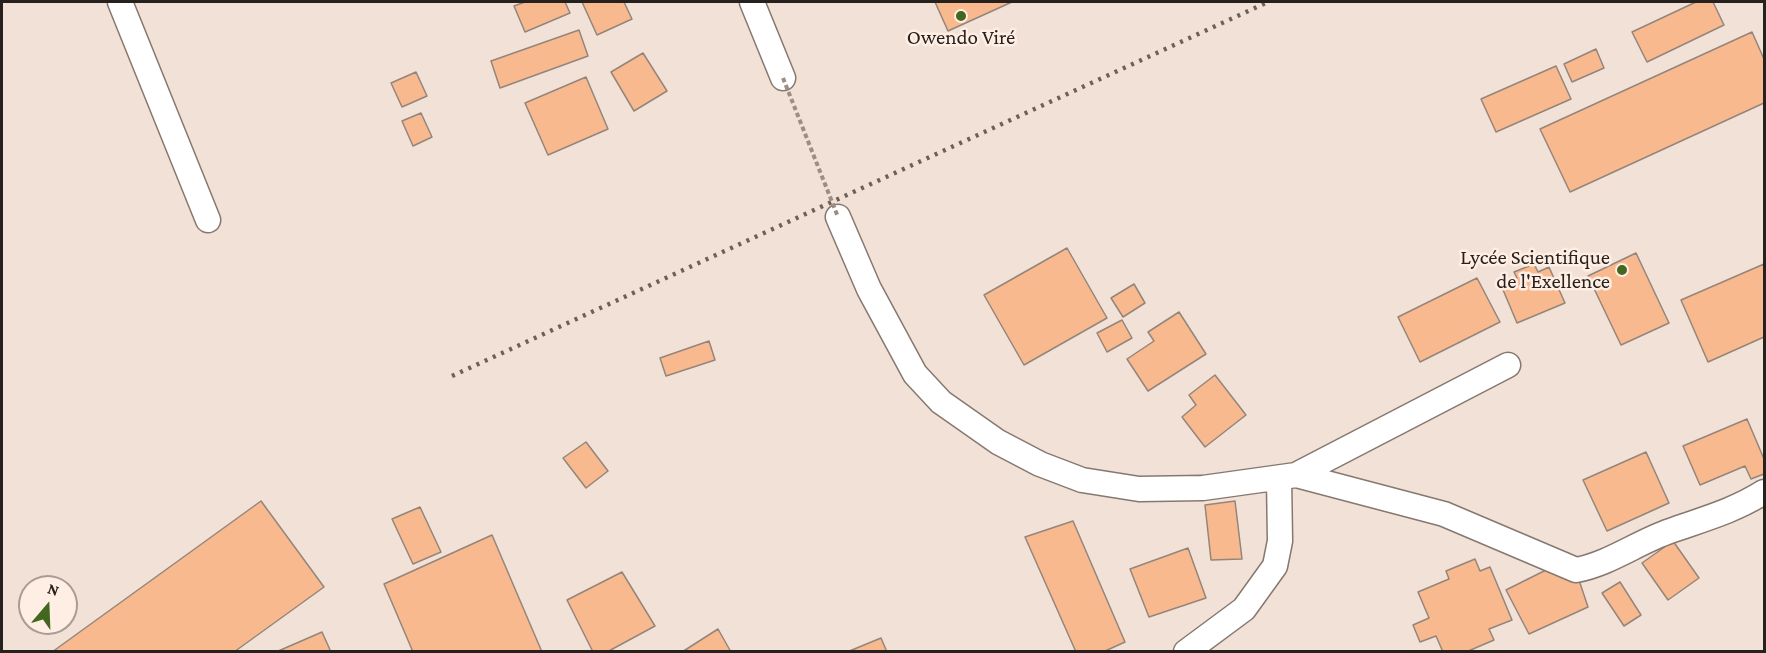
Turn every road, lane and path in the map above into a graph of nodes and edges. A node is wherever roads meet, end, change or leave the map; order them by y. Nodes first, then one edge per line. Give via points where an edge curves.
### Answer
1 (120, 2) edge
2 (752, 2) edge
3 (783, 78) joint
4 (837, 217) joint
5 (208, 220) dead end
6 (1508, 365) dead end
7 (1288, 477) junction
8 (1764, 492) edge
9 (1186, 651) edge

1 - 5 street
2 - 3 street
3 - 4 path, bridge
4 - 7 street via 869,289 915,374 941,402 998,442 1082,480 1139,489 1203,488
6 - 7 street
7 - 8 street via 1444,514 1576,570 1594,567 1670,531 1743,506
7 - 9 street via 1275,566 1244,609

